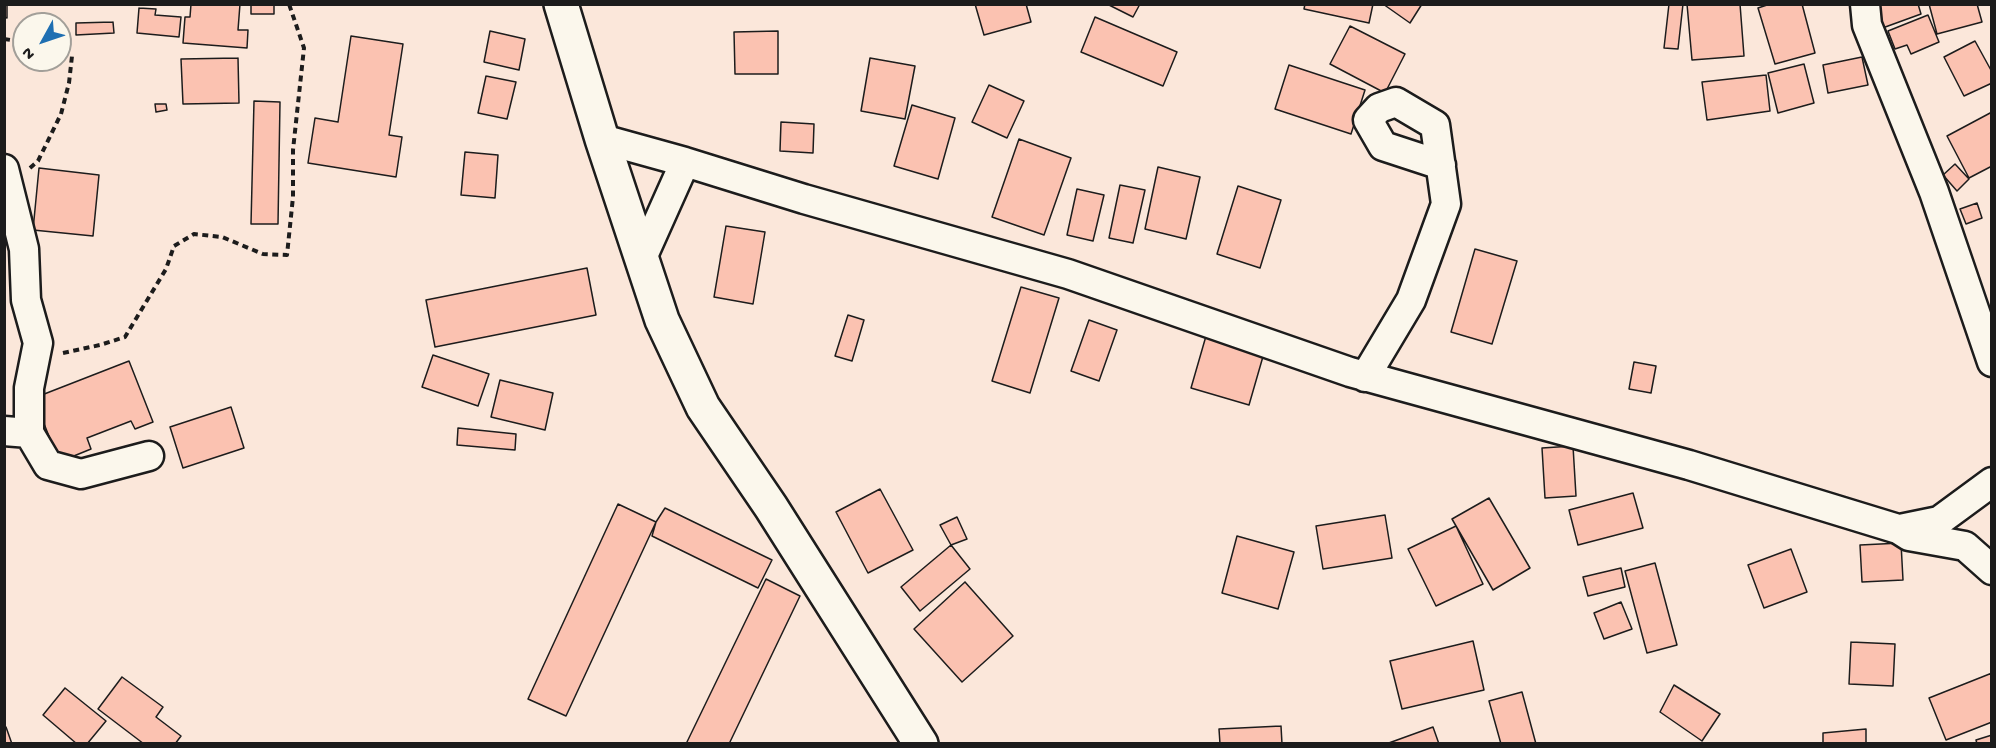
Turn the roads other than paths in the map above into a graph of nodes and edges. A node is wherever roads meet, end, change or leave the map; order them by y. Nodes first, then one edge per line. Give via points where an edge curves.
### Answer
1 (561, 4) edge
2 (1865, 4) edge
3 (602, 139) junction
4 (685, 162) junction
5 (1441, 165) dead end
6 (7, 178) edge
7 (642, 258) junction
8 (1992, 362) edge
9 (1365, 377) junction
10 (17, 432) edge
11 (149, 456) dead end
12 (1992, 482) edge
13 (1898, 529) junction
14 (1992, 570) edge
15 (921, 744) edge

1 - 3 street
2 - 8 street via 1867,25 1934,192
3 - 4 street
3 - 7 street
4 - 7 street
4 - 9 street via 1068,274
5 - 9 street via 1446,204 1411,300
6 - 10 street via 24,249 26,300 38,342
7 - 15 street via 662,320 703,407
9 - 13 street via 1689,465
10 - 11 street via 48,465 81,474
12 - 13 street via 1939,521
13 - 14 street via 1909,536 1965,546

